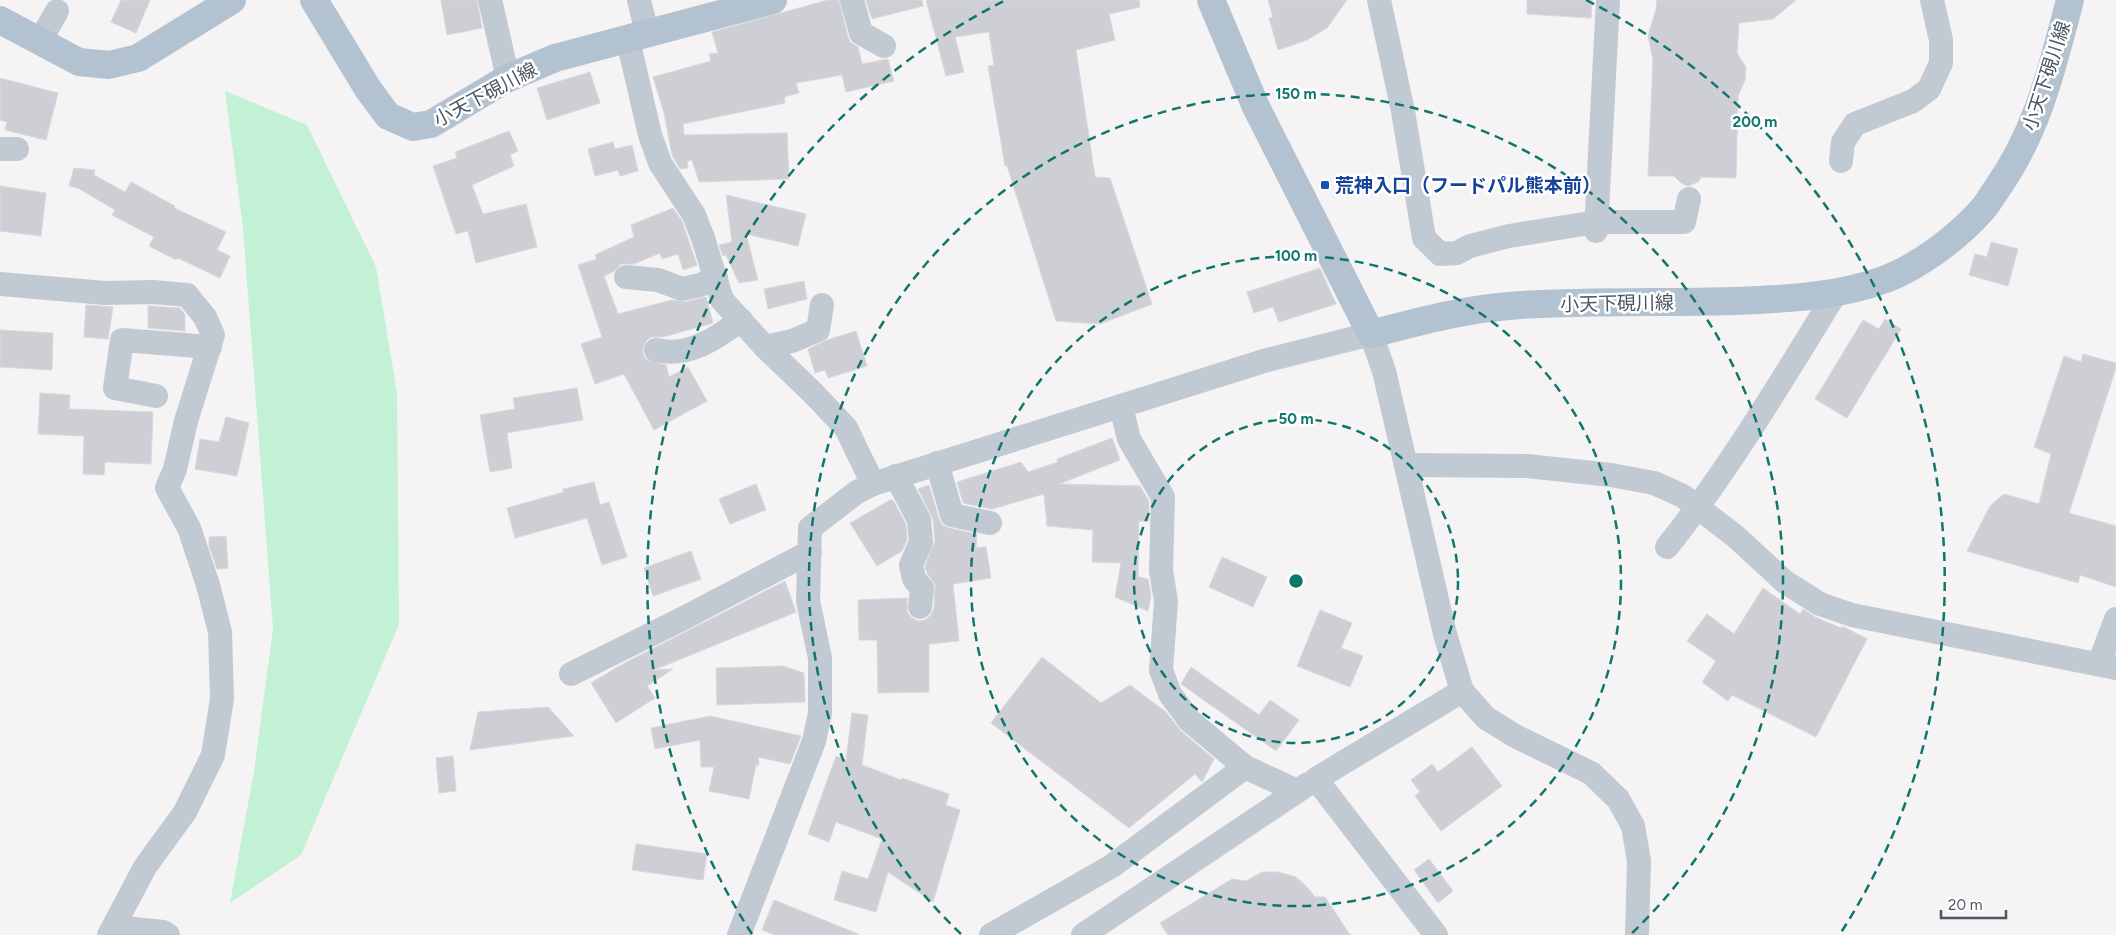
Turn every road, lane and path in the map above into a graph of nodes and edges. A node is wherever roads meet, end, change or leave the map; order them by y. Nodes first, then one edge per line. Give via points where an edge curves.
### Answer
1 (232, 0) edge
2 (314, 0) edge
3 (490, 0) edge
4 (639, 0) edge
5 (772, 0) edge
6 (852, 0) edge
7 (1211, 0) edge
8 (1379, 0) edge
9 (1608, 0) edge
10 (1932, 0) edge
11 (2070, 0) edge
12 (57, 11) dead end
13 (0, 20) edge
14 (638, 36) junction
15 (40, 41) junction
16 (884, 46) dead end
17 (508, 78) junction
18 (1841, 161) dead end
19 (1689, 199) dead end
20 (1596, 227) junction
21 (626, 277) dead end
22 (716, 278) junction
23 (0, 284) edge
24 (1837, 291) junction
25 (822, 306) dead end
26 (741, 320) junction
27 (1371, 334) junction
28 (210, 347) junction
29 (765, 347) junction
30 (656, 350) dead end
31 (156, 396) dead end
32 (1121, 406) junction
33 (937, 464) junction
34 (1406, 465) junction
35 (896, 476) junction
36 (873, 484) junction
37 (1698, 508) junction
38 (990, 522) dead end
39 (1667, 547) dead end
40 (810, 552) junction
41 (920, 607) dead end
42 (2116, 619) edge
43 (2108, 666) edge
44 (571, 674) dead end
45 (1462, 691) junction
46 (1244, 767) junction
47 (1307, 785) junction
48 (112, 931) edge
49 (1428, 932) edge
50 (168, 935) edge
51 (739, 935) edge
52 (991, 935) edge
53 (1083, 935) edge
54 (1637, 935) edge

1 - 15 main road via 138,58 108,65 79,62
2 - 17 main road, 小天下硯川線 via 388,116 413,127 431,124
3 - 17 street
4 - 14 street
5 - 14 main road, 小天下硯川線
6 - 16 street via 861,33
7 - 27 main road via 1256,107
8 - 20 street via 1404,111 1424,238 1440,254 1509,236
9 - 20 street
10 - 18 street via 1941,40 1941,56 1929,89 1913,101 1855,124 1843,142
11 - 24 main road, 小天下硯川線 via 2048,84 2032,128 2008,173 1981,212 1936,252 1887,279
12 - 15 street
13 - 15 main road
14 - 17 main road, 小天下硯川線 via 555,58
14 - 22 street via 650,136 660,162 694,215
19 - 20 street via 1684,222
21 - 22 street via 658,280 682,288
22 - 26 street via 722,300
23 - 28 street via 106,293 187,295 213,335
24 - 27 main road, 小天下硯川線 via 1791,299 1518,305 1451,313
24 - 37 street
25 - 29 street via 818,330 792,341
26 - 29 street
26 - 30 street via 698,347 670,353
27 - 32 street via 1264,361
27 - 34 street via 1384,371
28 - 31 street via 122,340 115,388
28 - 48 street via 167,488 189,528 220,632 222,699 213,756 185,812 145,867
29 - 36 street via 846,428
32 - 33 street
32 - 46 street via 1129,439 1163,497 1161,563 1166,601 1161,670 1170,694 1190,721
33 - 35 street
33 - 38 street via 952,515
34 - 37 street via 1527,466 1611,475 1654,483 1683,496
34 - 45 street via 1444,634
35 - 36 street
35 - 41 street via 919,520 922,542 910,565 914,579 922,588
36 - 40 street via 857,492 810,528
37 - 39 street
37 - 43 street via 1735,536 1785,582 1820,604 1852,615
40 - 44 street
40 - 51 street via 808,601 820,658 820,713 814,742
42 - 43 street
45 - 47 street
45 - 54 street via 1486,718 1591,773 1618,799 1633,826 1639,861
46 - 47 street
46 - 52 street via 1112,866
47 - 49 street
47 - 53 street
48 - 50 street via 163,932

